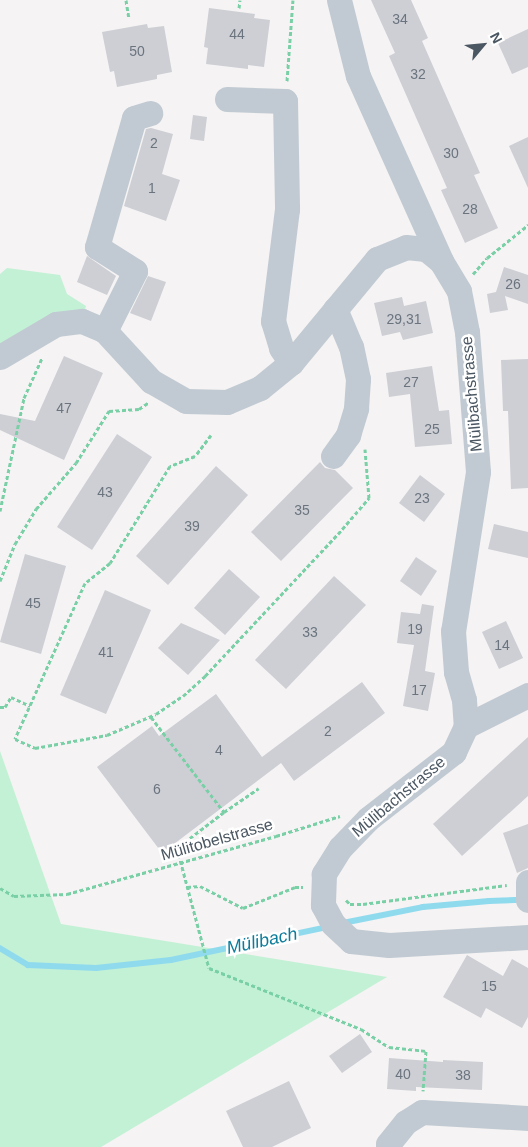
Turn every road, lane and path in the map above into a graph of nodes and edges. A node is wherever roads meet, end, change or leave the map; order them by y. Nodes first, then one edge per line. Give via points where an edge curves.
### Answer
1 (126, 0) edge
2 (240, 0) edge
3 (293, 0) edge
4 (339, 0) edge
5 (239, 8) dead end
6 (129, 18) dead end
7 (227, 99) dead end
8 (285, 101) junction
9 (150, 113) dead end
10 (528, 225) edge
11 (441, 261) junction
12 (459, 291) junction
13 (335, 309) junction
14 (105, 331) junction
15 (44, 355) dead end
16 (0, 357) edge
17 (290, 363) junction
18 (167, 390) junction
19 (211, 435) dead end
20 (364, 439) dead end
21 (333, 456) dead end
22 (0, 511) edge
23 (0, 581) edge
24 (528, 695) edge
25 (30, 706) junction
26 (0, 707) edge
27 (150, 716) junction
28 (466, 726) junction
29 (259, 788) dead end
30 (224, 812) junction
31 (368, 819) junction
32 (181, 863) junction
33 (528, 882) edge
34 (325, 886) junction
35 (187, 887) junction
36 (0, 888) edge
37 (528, 900) edge
38 (528, 937) edge
39 (424, 1077) dead end
40 (528, 1118) edge
41 (388, 1147) edge

1 - 6 path
2 - 5 path
3 - 8 path
4 - 11 street, Mülibachstrasse via 358,76
7 - 8 street
8 - 17 street via 287,209 273,321 281,348
9 - 14 street via 134,118 97,247 135,271
10 - 12 path via 487,258
11 - 12 street, Mülibachstrasse
11 - 13 street, Mülibachstrasse via 426,249 406,247 377,259
12 - 28 street, Mülibachstrasse via 467,332 478,472 453,631 456,672 464,700
13 - 17 street, Mülibachstrasse
13 - 21 street via 352,347 358,379 356,408 348,435
14 - 16 street, Mülibachstrasse via 82,321 56,324
14 - 18 street, Mülibachstrasse via 151,381
15 - 22 path via 24,398
17 - 18 street, Mülibachstrasse via 260,388 226,402 186,401
18 - 23 path via 139,409 110,411 76,463 36,509 15,544
19 - 25 path via 195,456 170,466 110,563 85,583
20 - 27 path via 369,498 205,676 183,696
24 - 28 street
25 - 26 path via 11,697 5,707
25 - 27 path via 15,739 35,748 107,735
27 - 30 path
28 - 31 street, Mülibachstrasse via 454,752
29 - 30 path
30 - 32 path via 177,848
31 - 32 path, Mülitobelstrasse via 359,810
31 - 34 street, Mülibachstrasse via 340,848
32 - 35 path
32 - 36 path, Mülitobelstrasse via 68,894 14,896
33 - 34 path via 350,904
33 - 37 street
34 - 35 path via 295,887 243,908 200,886
34 - 38 street via 333,924 351,941 389,945
35 - 39 path via 209,968 360,1029 389,1047 426,1051
40 - 41 street via 422,1112 406,1122

